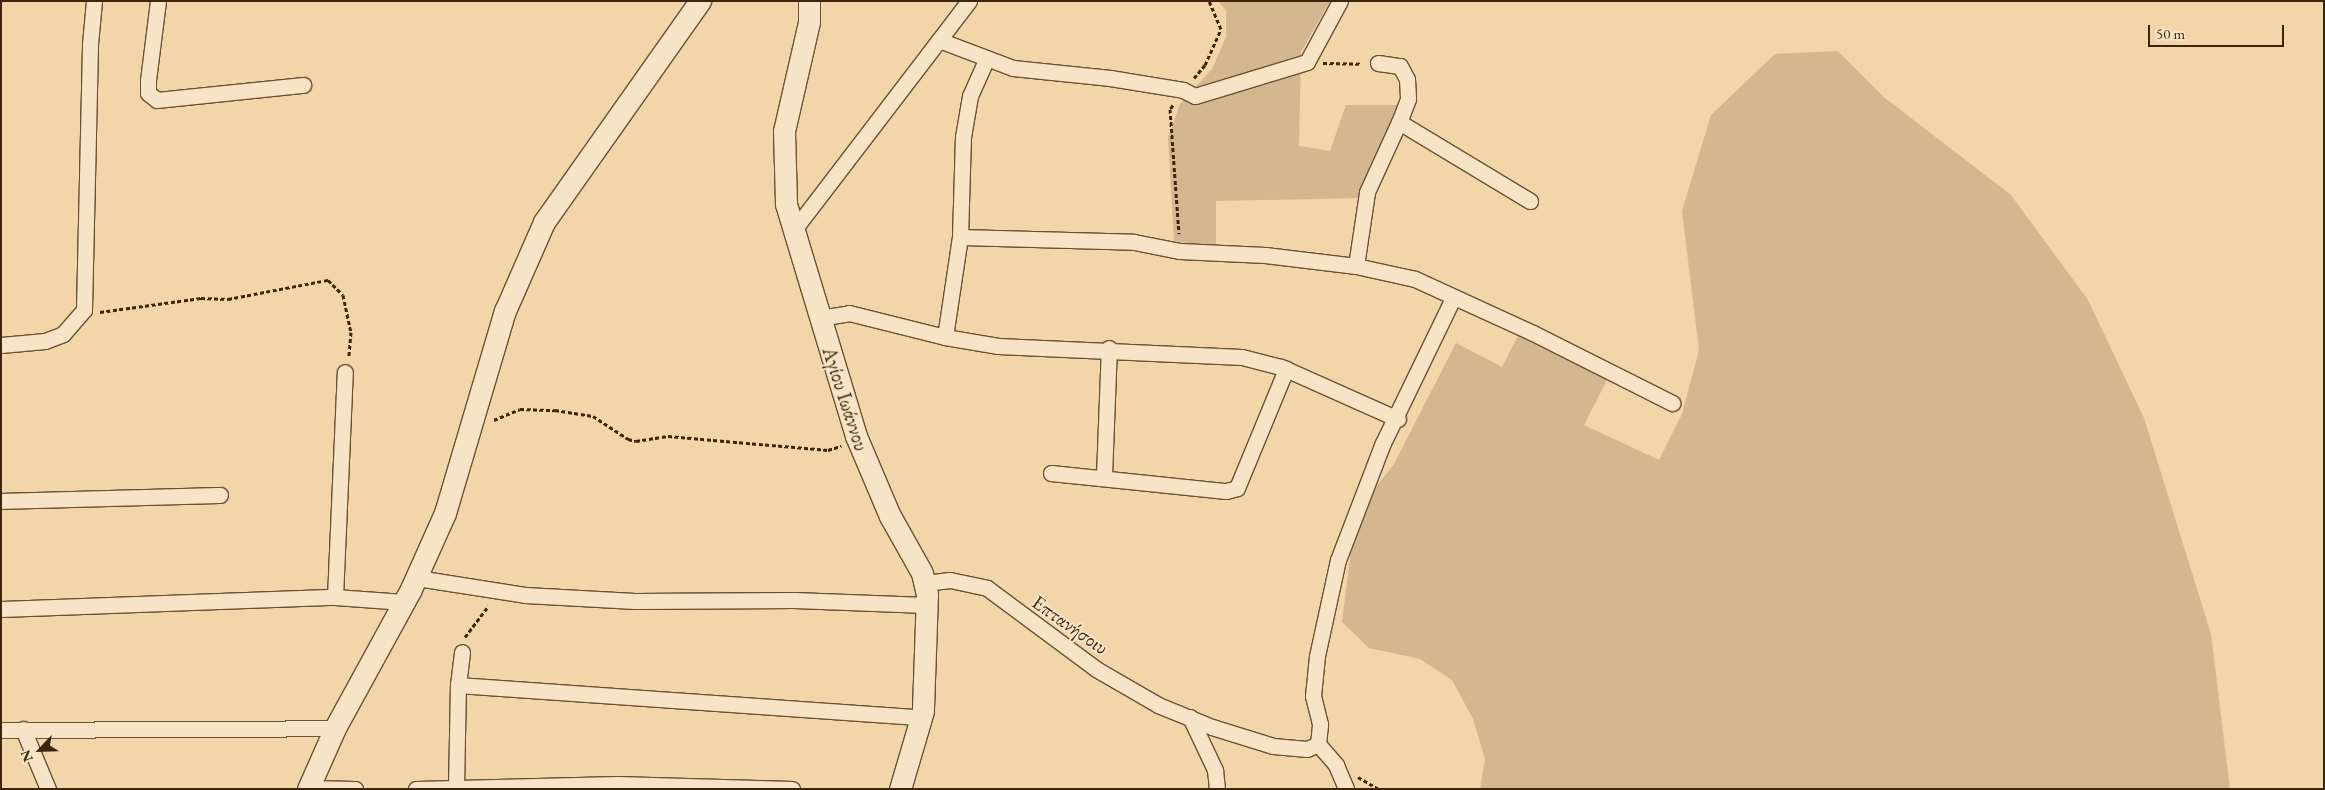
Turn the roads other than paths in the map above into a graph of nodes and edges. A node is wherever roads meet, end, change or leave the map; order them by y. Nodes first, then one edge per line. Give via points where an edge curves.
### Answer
1 (94, 1) edge
2 (158, 1) edge
3 (700, 1) edge
4 (809, 1) edge
5 (969, 1) edge
6 (1340, 1) edge
7 (939, 40) junction
8 (986, 60) junction
9 (1378, 63) road end
10 (303, 85) dead end
11 (1399, 122) junction
12 (1530, 201) dead end
13 (793, 231) junction
14 (960, 237) junction
15 (1356, 266) junction
16 (1453, 298) junction
17 (819, 318) junction
18 (945, 337) junction
19 (1, 345) edge
20 (1109, 348) junction
21 (1286, 369) junction
22 (345, 372) road end
23 (1672, 403) dead end
24 (1398, 419) junction
25 (1051, 473) dead end
26 (1104, 476) junction
27 (220, 495) dead end
28 (1, 501) edge
29 (416, 578) junction
30 (925, 583) junction
31 (335, 597) junction
32 (404, 602) junction
33 (927, 606) junction
34 (1, 608) edge
35 (462, 652) road end
36 (458, 685) junction
37 (921, 717) junction
38 (1190, 717) junction
39 (335, 728) junction
40 (23, 729) junction
41 (1, 730) edge
42 (1318, 744) junction
43 (617, 787) edge
44 (309, 788) edge
45 (456, 788) edge
46 (498, 788) edge
47 (48, 789) edge
48 (355, 789) edge
49 (416, 789) edge
50 (792, 789) edge
51 (900, 789) edge
52 (1216, 789) edge
53 (1346, 789) edge

1 - 19 street via 90,44 84,310 63,334 45,341
2 - 10 street via 148,80 148,94 157,100
3 - 29 street via 544,222 505,311 445,514
4 - 13 street, Αγίου Ιωάννου via 809,22 784,131 782,167
5 - 7 street
6 - 8 street via 1307,62 1195,96 1183,90 1043,72
7 - 8 street
7 - 13 street
8 - 14 street via 970,96 962,137
9 - 11 street via 1400,66 1407,79 1408,99
11 - 12 street
11 - 15 street via 1367,192
13 - 17 street, Αγίου Ιωάννου
14 - 15 street via 1134,242 1180,251 1265,254
14 - 18 street
15 - 16 street via 1415,279
16 - 23 street via 1533,333
16 - 24 street
17 - 18 street via 850,313
17 - 30 street, Αγίου Ιωάννου via 856,436 890,516
18 - 20 street via 998,346
20 - 21 street via 1242,357
20 - 26 street
21 - 24 street
21 - 26 street via 1236,488 1190,488
22 - 31 street
24 - 42 street via 1383,443 1351,522 1327,602 1314,696 1320,724
25 - 26 street
27 - 28 street
29 - 32 street
29 - 33 street via 500,592 634,602 794,600
30 - 33 street, Αγίου Ιωάννου
30 - 38 street, Επτανήσοιυ via 950,580 987,588 1089,664 1158,704
31 - 32 street
31 - 34 street
32 - 39 street
33 - 37 street, Αγίου Ιωάννου
35 - 36 street
36 - 37 street
36 - 45 street
37 - 51 street, Αγίου Ιωάννου
38 - 42 street, Επτανήσοιυ via 1273,746 1307,749
38 - 52 street via 1215,770
39 - 40 street
39 - 44 street
40 - 41 street
40 - 47 street
42 - 53 street via 1336,764
43 - 46 street
43 - 50 street
44 - 48 street
45 - 46 street
45 - 49 street

